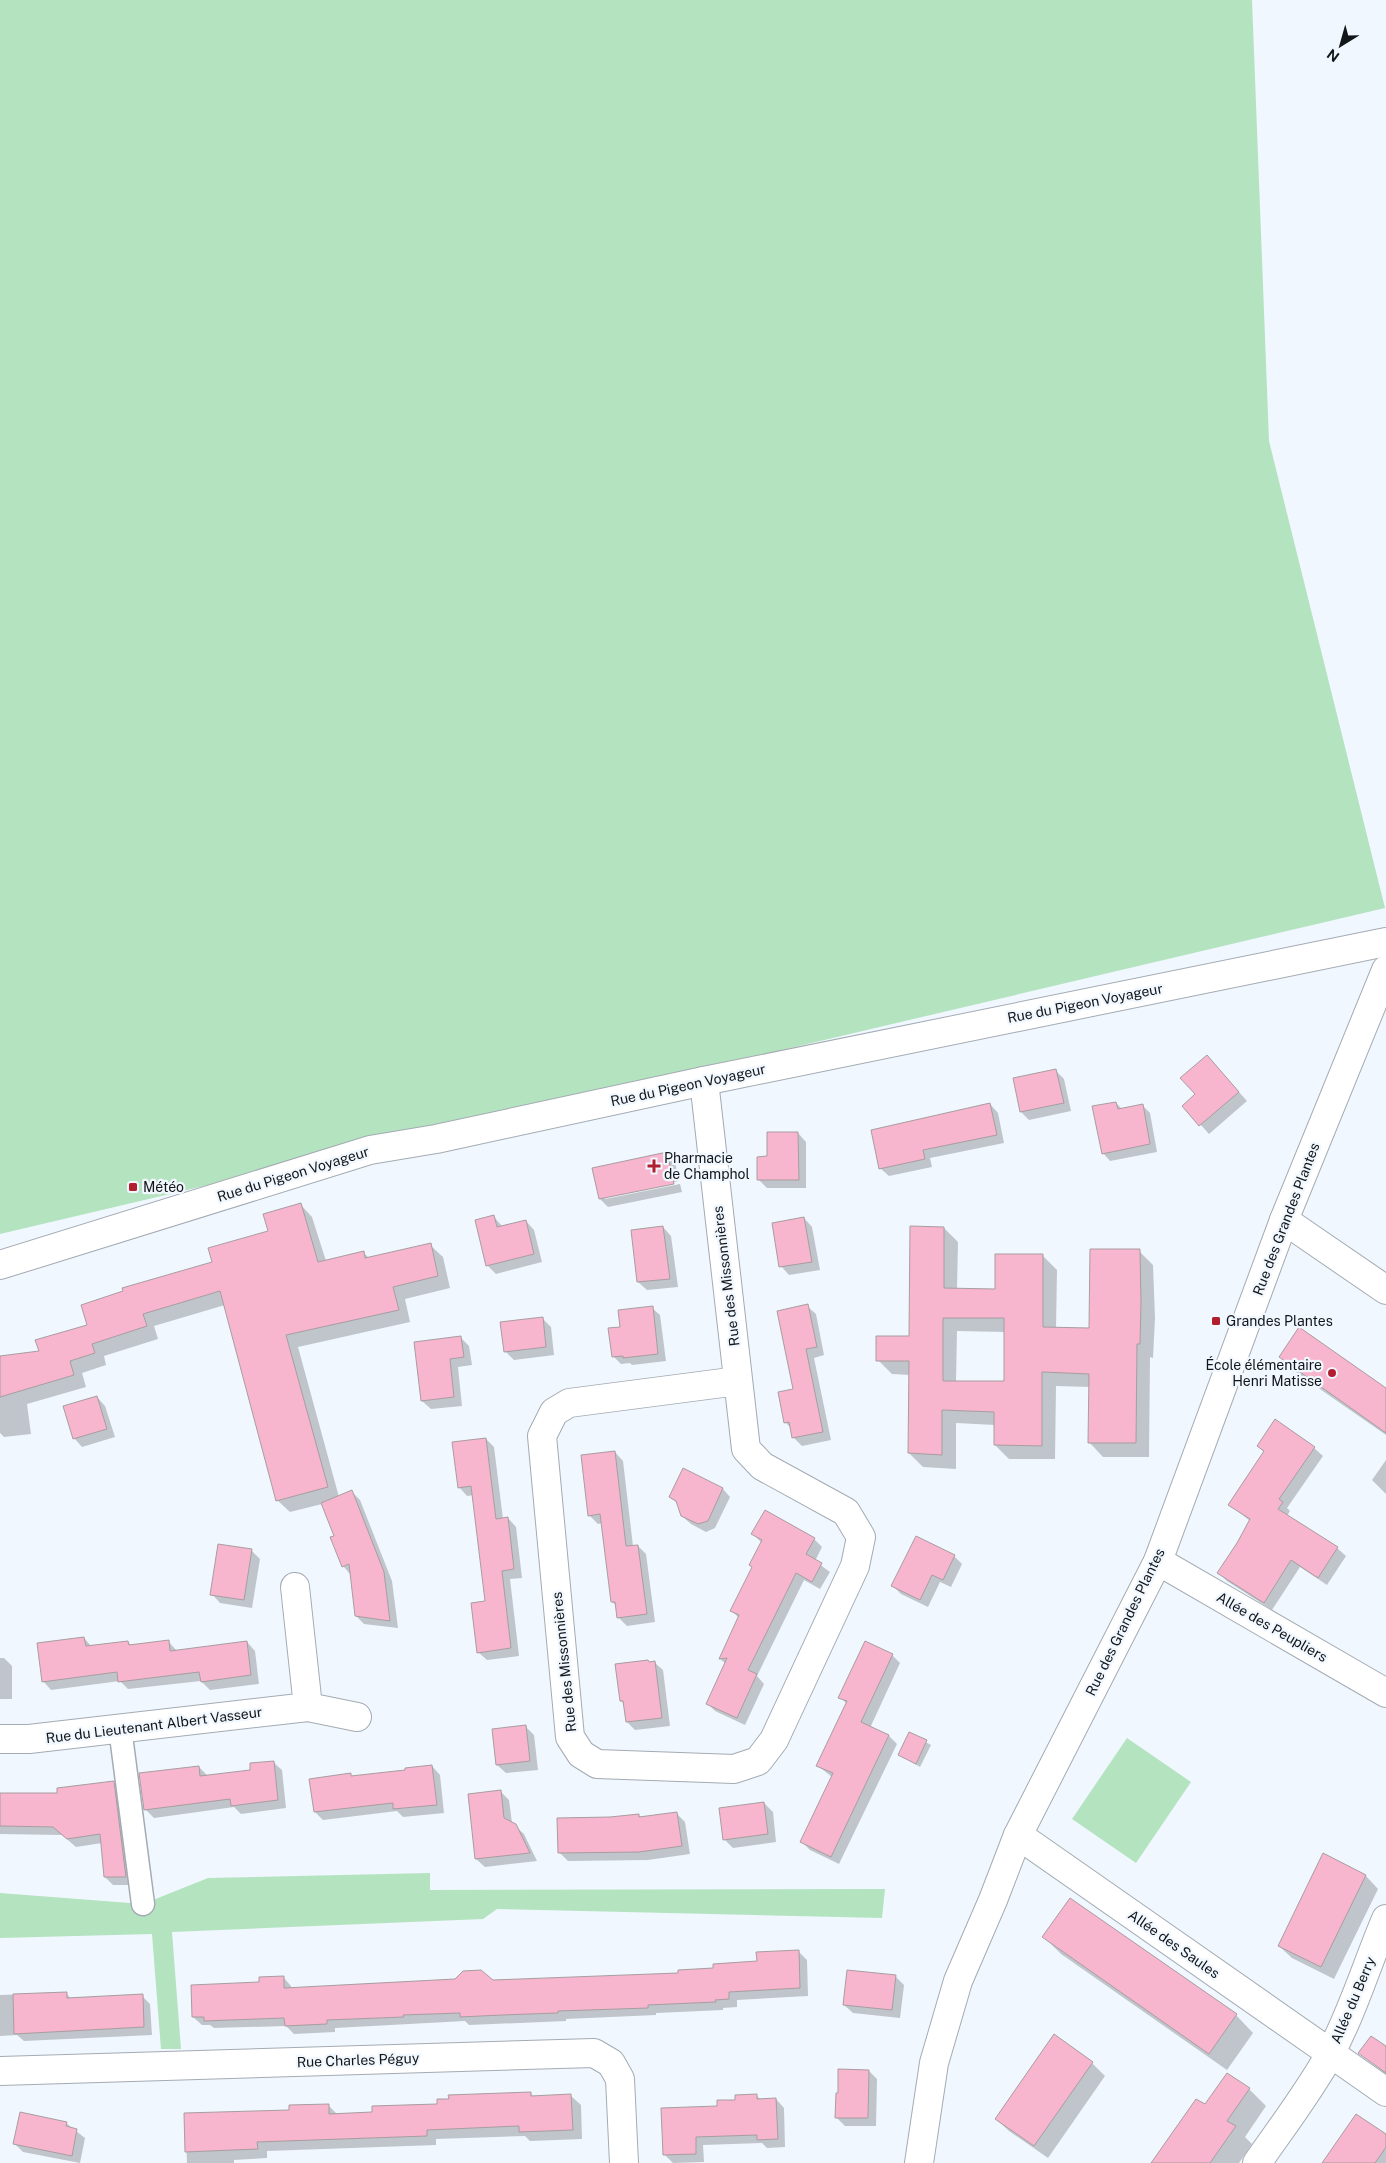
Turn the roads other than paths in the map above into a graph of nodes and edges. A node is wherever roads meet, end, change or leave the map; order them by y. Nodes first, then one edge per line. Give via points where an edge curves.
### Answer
1 (1386, 942) edge
2 (1386, 970) edge
3 (704, 1081) junction
4 (1284, 1220) junction
5 (0, 1265) edge
6 (1386, 1290) edge
7 (738, 1381) junction
8 (1158, 1561) junction
9 (295, 1587) dead end
10 (1386, 1692) edge
11 (308, 1706) junction
12 (356, 1717) dead end
13 (120, 1728) junction
14 (0, 1739) edge
15 (1018, 1835) junction
16 (143, 1904) dead end
17 (1385, 1927) edge
18 (1330, 2052) junction
19 (0, 2071) edge
20 (1386, 2092) edge
21 (624, 2163) edge
22 (919, 2163) edge
23 (1257, 2163) edge

1 - 3 street, Rue du Pigeon Voyageur
2 - 4 street, Rue des Grandes Plantes
3 - 5 street, Rue du Pigeon Voyageur via 436,1139 370,1150
3 - 7 street, Rue des Missonnières
4 - 6 street
4 - 8 street, Rue des Grandes Plantes
7 - 7 street, Rue des Missonnières via 569,1403 554,1412 542,1436 570,1737 581,1754 597,1764 734,1769 758,1760 774,1740 855,1566 861,1537 846,1512 762,1466 746,1449
8 - 10 street, Allée des Peupliers
8 - 15 street, Rue des Grandes Plantes
9 - 11 street
11 - 12 street, Rue du Lieutenant Albert Vasseur
11 - 13 street, Rue du Lieutenant Albert Vasseur
13 - 14 street, Rue du Lieutenant Albert Vasseur via 29,1739
13 - 16 street
15 - 18 street, Allée des Saules
15 - 22 street, Rue des Grandes Plantes via 958,1981 934,2063
17 - 18 street, Allée du Berry
18 - 20 street, Allée des Saules
18 - 23 street, Allée du Berry
19 - 21 street, Rue Charles Péguy via 594,2053 611,2063 620,2079

